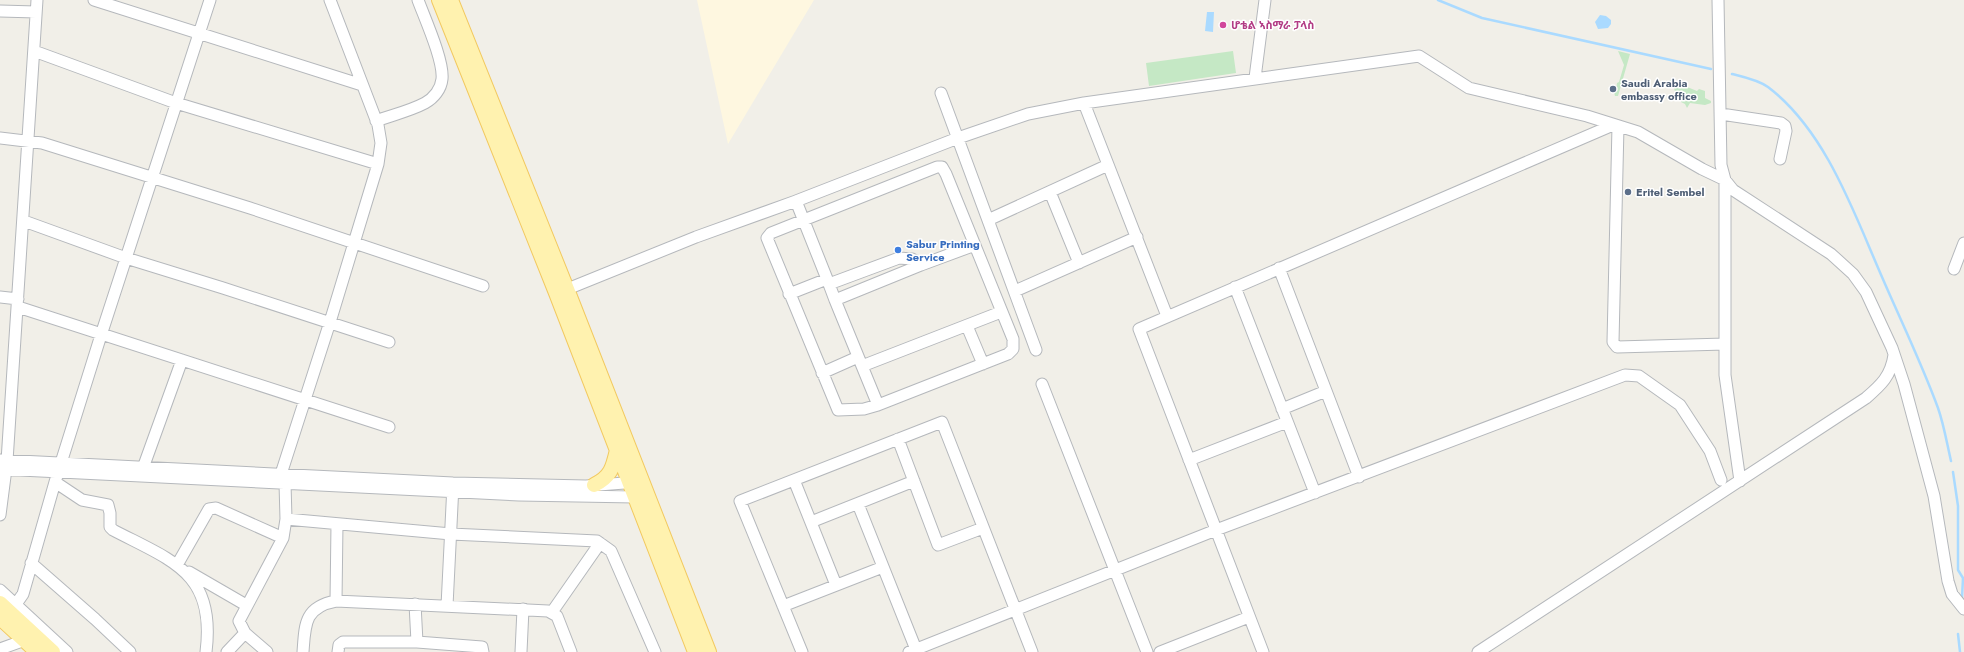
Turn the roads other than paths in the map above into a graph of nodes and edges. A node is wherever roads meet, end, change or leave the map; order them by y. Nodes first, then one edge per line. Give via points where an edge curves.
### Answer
1 (38, 0) edge
2 (94, 0) edge
3 (210, 0) edge
4 (330, 0) edge
5 (418, 0) edge
6 (439, 0) edge
7 (451, 0) edge
8 (1265, 0) edge
9 (1718, 0) edge
10 (0, 11) edge
11 (36, 12) junction
12 (200, 34) junction
13 (34, 51) junction
14 (1256, 78) junction
15 (362, 85) junction
16 (941, 93) dead end
17 (176, 103) junction
18 (1084, 103) junction
19 (1721, 114) junction
20 (376, 121) junction
21 (1616, 125) junction
22 (0, 138) edge
23 (958, 138) junction
24 (27, 140) junction
25 (1780, 159) dead end
26 (378, 164) junction
27 (1108, 166) junction
28 (152, 177) junction
29 (1725, 180) junction
30 (1050, 192) junction
31 (796, 201) junction
32 (804, 219) junction
33 (988, 220) junction
34 (24, 221) junction
35 (1137, 237) junction
36 (354, 243) junction
37 (1964, 243) edge
38 (975, 245) junction
39 (126, 258) junction
40 (1079, 263) junction
41 (921, 265) junction
42 (1279, 268) junction
43 (1954, 269) dead end
44 (828, 282) junction
45 (483, 286) dead end
46 (1235, 287) junction
47 (562, 291) junction
48 (1015, 291) junction
49 (789, 294) junction
50 (0, 297) edge
51 (835, 300) junction
52 (18, 303) junction
53 (1002, 312) junction
54 (1167, 316) junction
55 (330, 322) junction
56 (967, 326) junction
57 (101, 335) junction
58 (389, 342) dead end
59 (1725, 344) junction
60 (1036, 350) dead end
61 (1894, 355) junction
62 (182, 360) junction
63 (860, 362) junction
64 (983, 364) junction
65 (822, 373) junction
66 (1042, 384) dead end
67 (1326, 391) junction
68 (306, 401) junction
69 (878, 405) junction
70 (1282, 409) junction
71 (1287, 422) junction
72 (389, 427) dead end
73 (898, 439) junction
74 (617, 450) junction
75 (1189, 460) junction
76 (3, 465) edge
77 (143, 468) junction
78 (58, 473) junction
79 (1359, 477) junction
80 (283, 478) junction
81 (794, 480) junction
82 (1721, 480) dead end
83 (1740, 480) junction
84 (914, 481) junction
85 (635, 482) junction
86 (594, 485) junction
87 (453, 487) junction
88 (1315, 493) junction
89 (635, 497) junction
90 (858, 504) junction
91 (0, 515) edge
92 (286, 519) junction
93 (811, 522) junction
94 (336, 524) junction
95 (983, 528) junction
96 (1216, 530) junction
97 (451, 534) junction
98 (283, 538) junction
99 (600, 543) junction
100 (31, 563) junction
101 (179, 566) junction
102 (883, 567) junction
103 (1115, 571) junction
104 (836, 585) junction
105 (0, 590) edge
106 (336, 601) junction
107 (0, 603) edge
108 (16, 604) junction
109 (415, 604) junction
110 (246, 605) junction
111 (447, 606) junction
112 (783, 606) junction
113 (523, 609) junction
114 (1964, 609) edge
115 (1016, 611) junction
116 (552, 612) junction
117 (1249, 617) junction
118 (0, 618) edge
119 (0, 626) edge
120 (245, 633) junction
121 (416, 642) junction
122 (24, 645) edge
123 (1491, 648) edge
124 (0, 649) edge
125 (914, 651) edge
126 (37, 652) edge
127 (53, 652) edge
128 (67, 652) edge
129 (130, 652) edge
130 (206, 652) edge
131 (227, 652) edge
132 (267, 652) edge
133 (303, 652) edge
134 (338, 652) edge
135 (483, 652) edge
136 (521, 652) edge
137 (571, 652) edge
138 (655, 652) edge
139 (695, 652) edge
140 (709, 652) edge
141 (802, 652) edge
142 (1032, 652) edge
143 (1147, 652) edge
144 (1160, 652) edge
145 (1263, 652) edge
146 (1478, 652) edge

1 - 11 street
2 - 12 street
3 - 12 street
4 - 15 street
5 - 20 street via 442,66 439,89 434,97 425,103
6 - 47 main road
7 - 47 main road
8 - 14 street
9 - 19 street
10 - 11 street
11 - 13 street
12 - 15 street
12 - 17 street
13 - 17 street
13 - 24 street
14 - 18 street
14 - 21 street via 1418,56 1425,58 1469,88
15 - 20 street
16 - 23 street
17 - 26 street
17 - 28 street
18 - 23 street via 1033,113
18 - 27 street
19 - 25 street via 1781,123 1785,126
19 - 29 street via 1721,166
20 - 26 street via 381,143
21 - 29 street via 1638,132
21 - 42 street
21 - 59 street via 1613,342 1617,347
22 - 24 street
23 - 31 street
23 - 33 street
24 - 28 street
24 - 34 street
26 - 36 street
27 - 30 street
27 - 35 street
28 - 36 street
28 - 39 street
29 - 59 street
29 - 61 street via 1733,190 1831,254 1848,268 1866,292
30 - 33 street
30 - 40 street
31 - 32 street
31 - 47 street
32 - 38 street via 940,167 944,169
32 - 44 street
32 - 49 street via 771,233 767,238
33 - 48 street
34 - 39 street
34 - 52 street
35 - 40 street
35 - 54 street
36 - 45 street
36 - 55 street
37 - 43 street
38 - 41 street
38 - 53 street
39 - 55 street
39 - 57 street
40 - 48 street
41 - 44 street via 912,259 899,258
41 - 51 street
42 - 46 street
42 - 67 street
44 - 49 street
44 - 51 street
46 - 54 street
46 - 70 street
47 - 74 main road
47 - 85 main road
48 - 60 street
49 - 65 street
50 - 52 street
51 - 63 street
52 - 57 street
52 - 76 street
53 - 56 street
53 - 64 street via 1013,339 1013,349 1008,354
54 - 75 street via 1139,329
55 - 58 street
55 - 68 street
56 - 63 street
56 - 64 street
57 - 62 street
57 - 78 street
59 - 83 street via 1725,375
61 - 83 street via 1889,374 1866,398
61 - 114 street via 1928,473 1948,581 1952,594
62 - 68 street
62 - 77 street
63 - 65 street
63 - 69 street
64 - 69 street
65 - 69 street via 838,410 864,409
66 - 103 street
67 - 70 street
67 - 79 street
68 - 72 street
68 - 80 street
70 - 71 street
71 - 75 street
71 - 88 street
73 - 81 street
73 - 84 street
73 - 95 street via 942,422
74 - 85 main road
74 - 86 main road via 607,478
75 - 96 street
76 - 78 street
76 - 91 street
77 - 78 street
77 - 80 street
78 - 80 street
78 - 100 street
78 - 101 street via 82,500 108,505 110,527 113,530
79 - 82 street via 1612,379 1632,374 1644,379 1680,405 1710,451
79 - 88 street
80 - 87 street
80 - 92 street
81 - 93 street
81 - 112 street via 740,500
83 - 123 street
84 - 90 street
84 - 95 street via 938,545
85 - 86 street
85 - 89 main road
85 - 140 main road
86 - 87 street
87 - 89 street
87 - 97 street
88 - 96 street
89 - 139 main road
90 - 93 street
90 - 102 street
92 - 94 street
92 - 98 street
93 - 104 street
94 - 97 street
94 - 106 street
95 - 115 street
96 - 103 street
96 - 117 street
97 - 99 street
97 - 111 street
98 - 101 street via 212,508 209,509
98 - 110 street
99 - 116 street
99 - 138 street via 611,552
100 - 108 street via 22,594
100 - 129 street
101 - 110 street
101 - 130 street via 192,578 205,608 208,629
102 - 104 street
102 - 125 street
103 - 115 street
103 - 143 street
104 - 112 street
105 - 108 street
106 - 109 street
106 - 133 street via 320,605 310,615 306,622
107 - 127 main road
108 - 128 street
109 - 111 street
109 - 121 street
110 - 120 street via 239,621
111 - 113 street
112 - 141 street
113 - 116 street
113 - 136 street
115 - 125 street
115 - 142 street
116 - 137 street via 557,616
117 - 144 street
117 - 145 street
118 - 122 main road
119 - 122 street
120 - 131 street
120 - 132 street
121 - 134 street via 343,642 339,645
121 - 135 street via 482,647
122 - 124 street
122 - 126 main road
123 - 146 street

